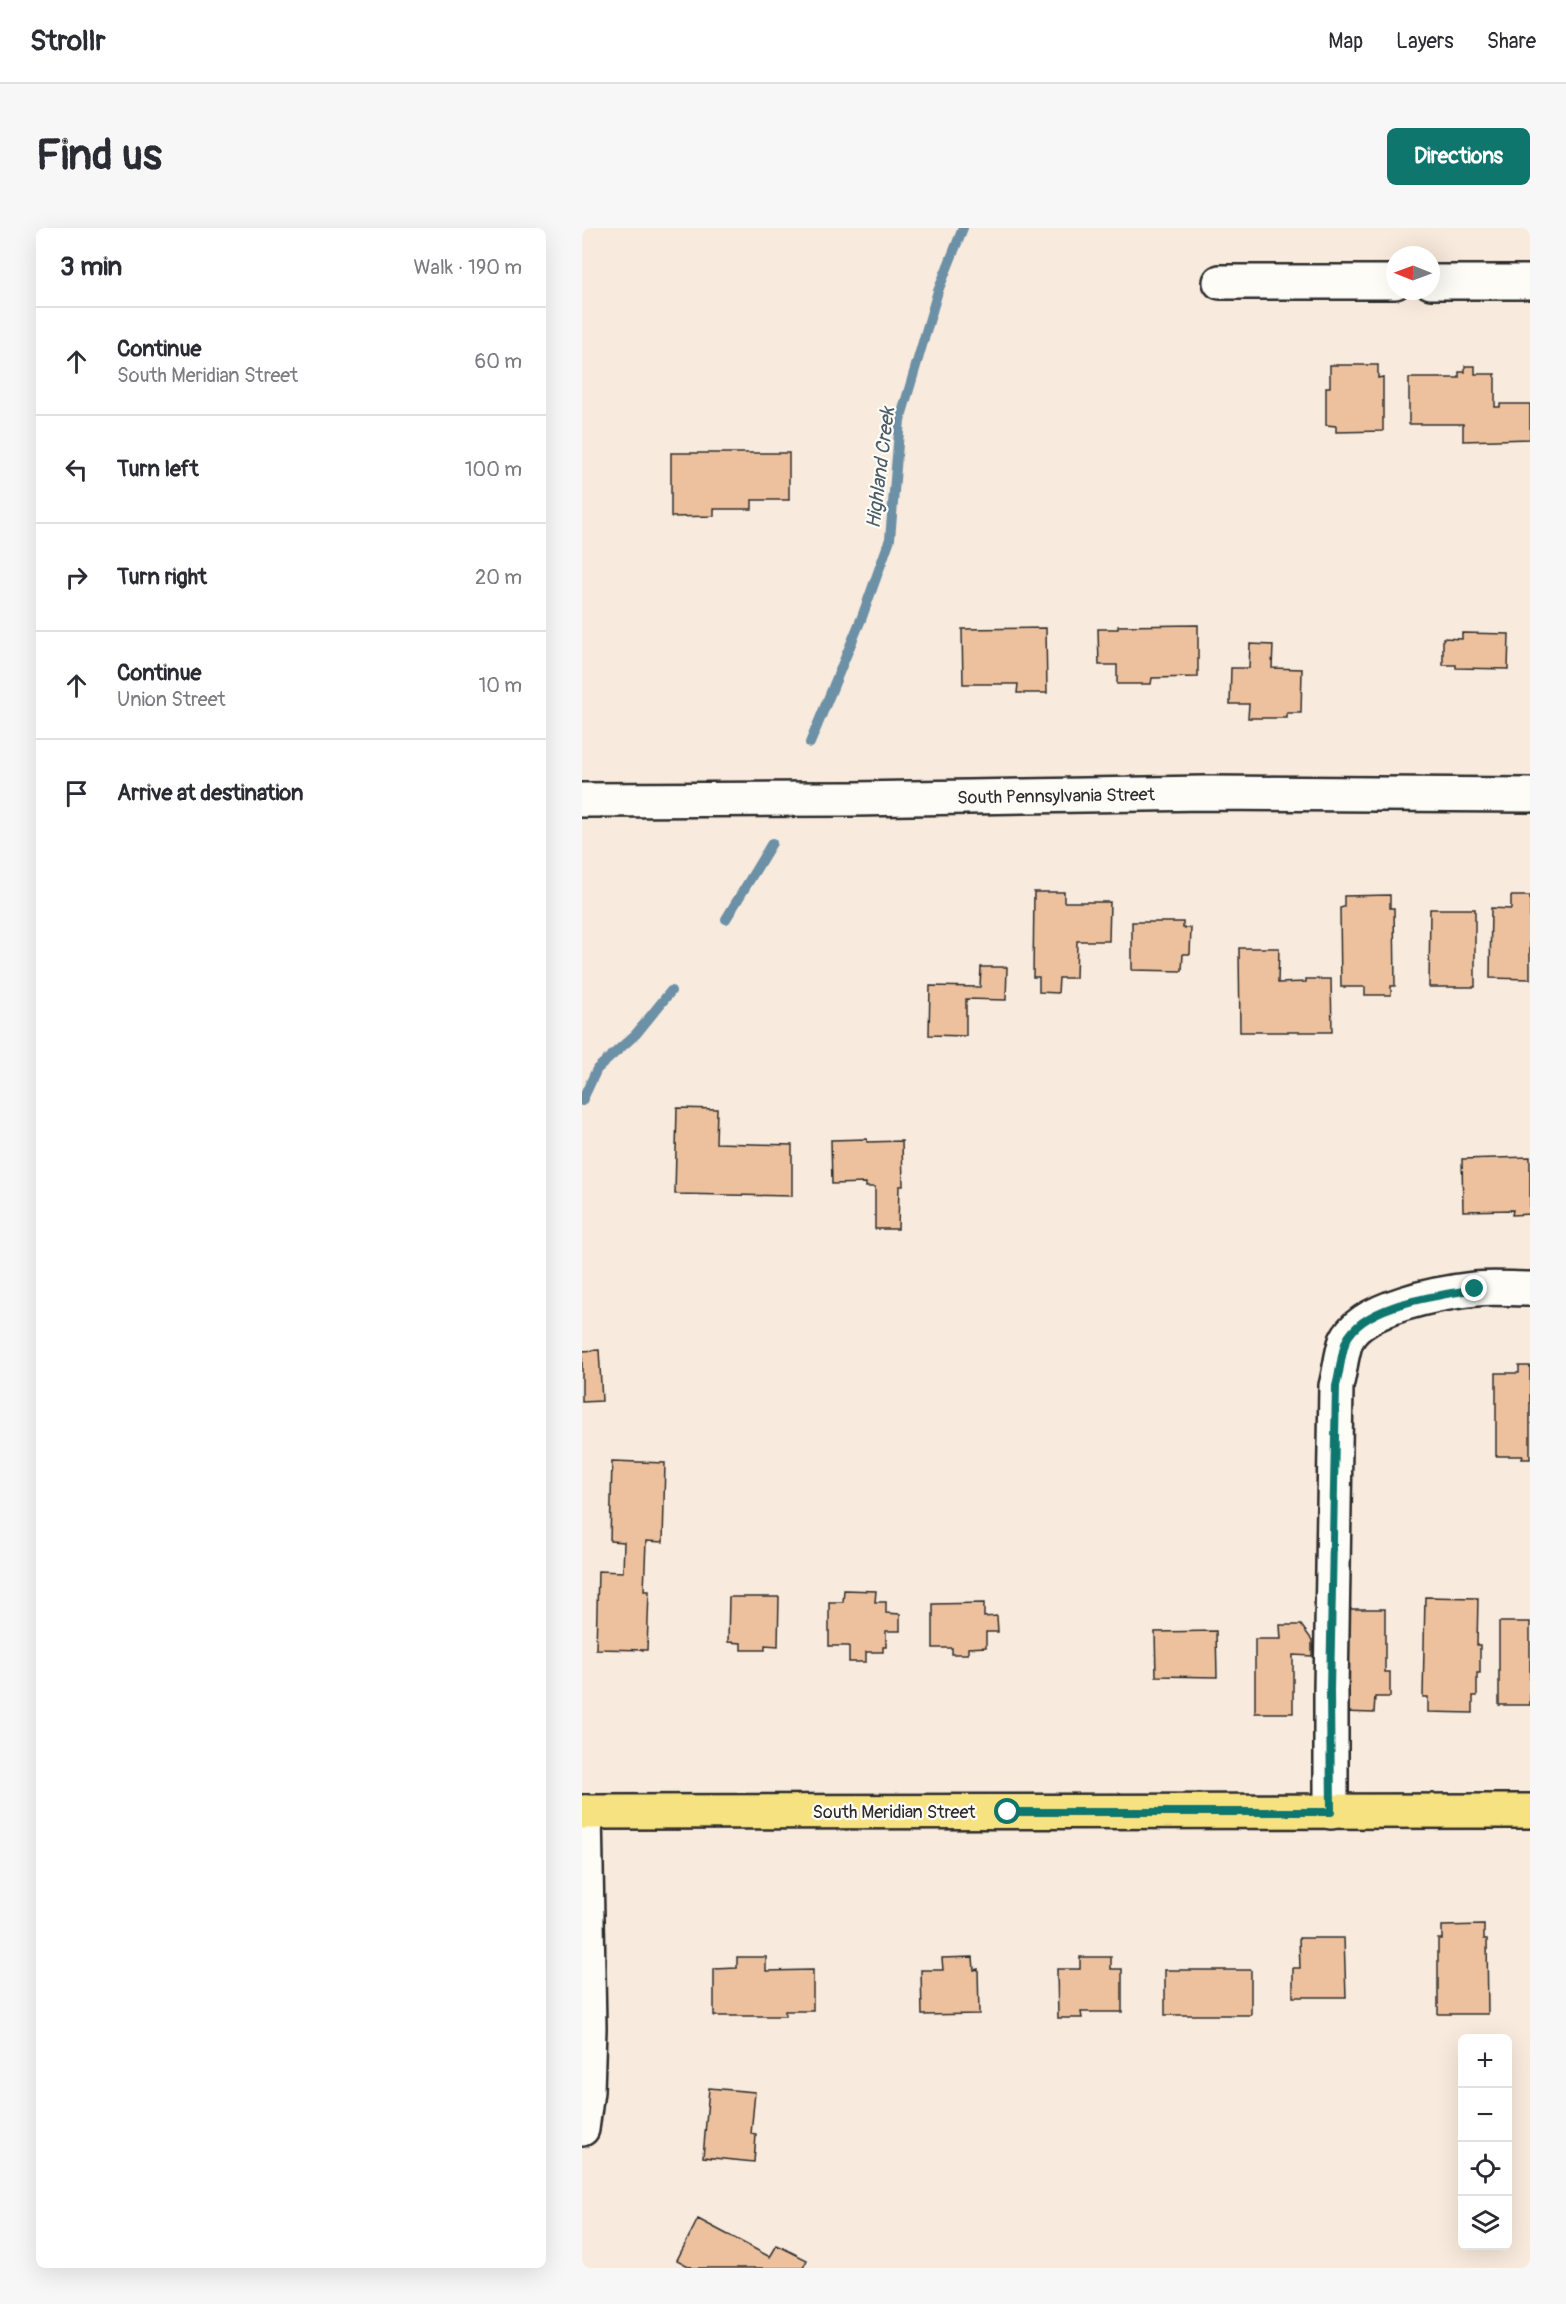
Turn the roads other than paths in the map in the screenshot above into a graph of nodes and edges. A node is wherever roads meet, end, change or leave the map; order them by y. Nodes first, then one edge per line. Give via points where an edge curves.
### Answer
1 (1220, 282) dead end
2 (1386, 282) edge
3 (1440, 282) edge
4 (1530, 282) edge
5 (1530, 795) edge
6 (582, 800) edge
7 (1530, 1289) edge
8 (1530, 1811) edge
9 (584, 1812) edge
10 (1331, 1812) junction
11 (582, 2129) edge

1 - 2 street
3 - 4 street
5 - 6 street, South Pennsylvania Street via 1205,793
7 - 10 street via 1475,1289 1413,1301 1377,1312 1358,1326 1347,1341 1336,1386
8 - 10 main road, South Meridian Street
9 - 10 main road, South Meridian Street
9 - 11 street via 589,2028

